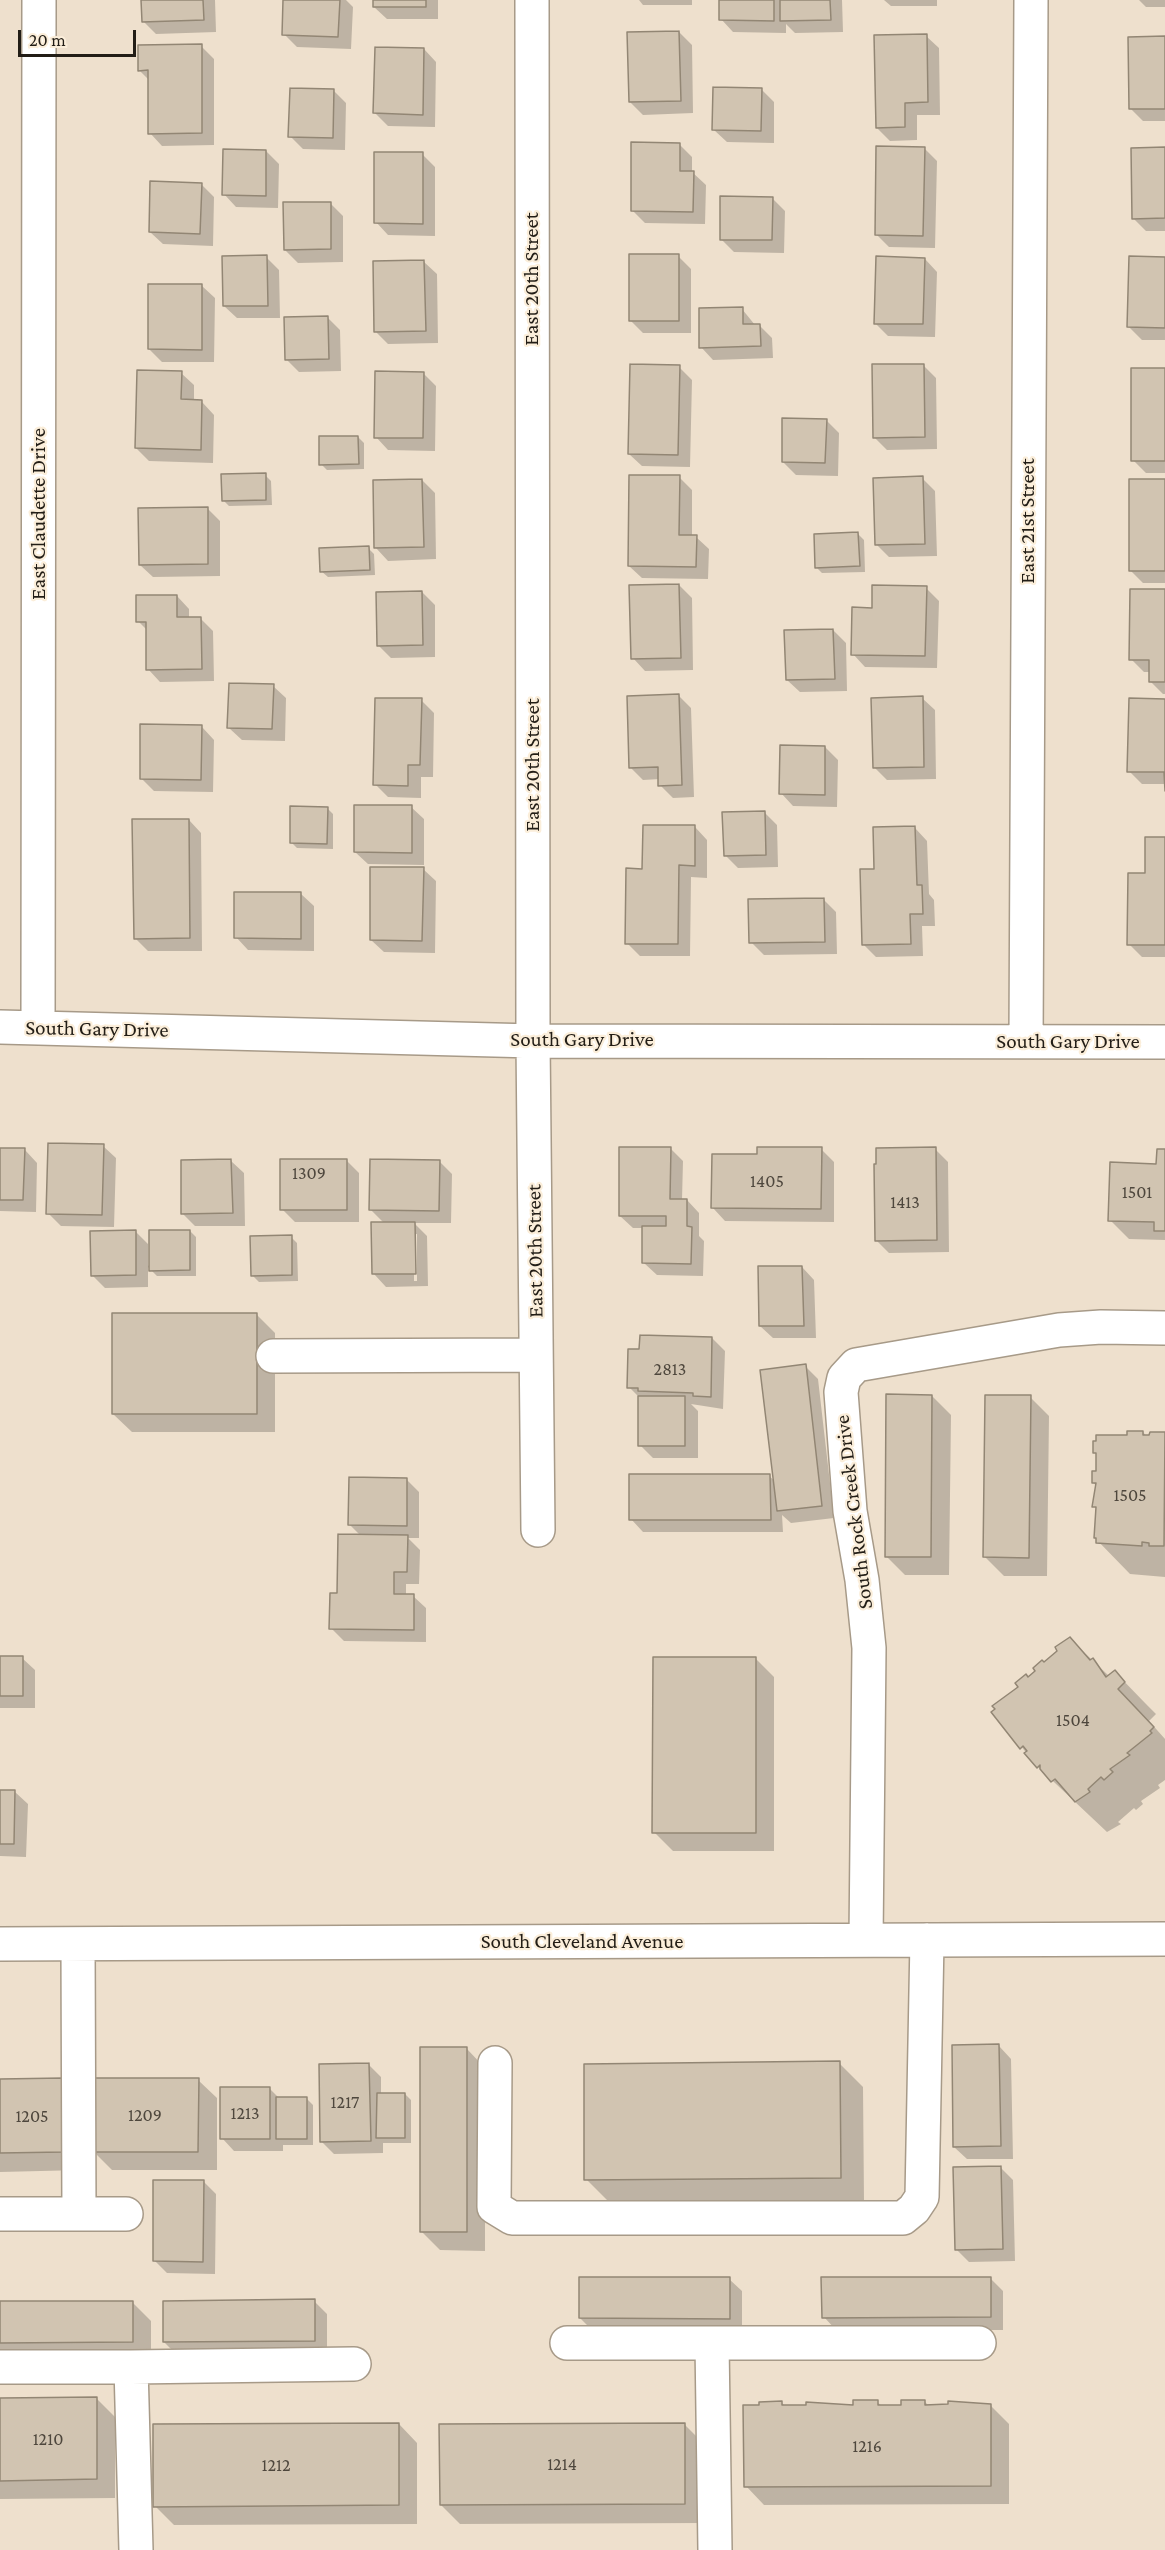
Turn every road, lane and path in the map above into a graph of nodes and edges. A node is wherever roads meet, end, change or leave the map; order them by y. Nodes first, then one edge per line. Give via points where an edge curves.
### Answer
1 (39, 0) edge
2 (532, 0) edge
3 (1031, 0) edge
4 (0, 1027) edge
5 (38, 1027) junction
6 (533, 1041) junction
7 (1026, 1041) junction
8 (1165, 1042) edge
9 (1165, 1328) edge
10 (536, 1355) junction
11 (273, 1356) dead end
12 (538, 1530) dead end
13 (1165, 1939) edge
14 (866, 1940) junction
15 (927, 1940) junction
16 (0, 1944) edge
17 (78, 1944) junction
18 (495, 2063) dead end
19 (0, 2214) edge
20 (80, 2214) junction
21 (126, 2214) dead end
22 (567, 2343) dead end
23 (712, 2343) junction
24 (979, 2343) dead end
25 (354, 2364) dead end
26 (0, 2367) edge
27 (131, 2367) junction
28 (136, 2550) edge
29 (716, 2550) edge

1 - 5 street, East Claudette Drive
2 - 6 street, East 20th Street
3 - 7 street, East 21st Street
4 - 5 street, South Gary Drive
5 - 6 street, South Gary Drive
6 - 7 street, South Gary Drive
6 - 10 street, East 20th Street
7 - 8 street, South Gary Drive
9 - 14 street, South Rock Creek Drive via 1059,1330 856,1365 844,1378 841,1392 850,1511 869,1648
10 - 11 street
10 - 12 street, East 20th Street
13 - 15 street, South Cleveland Avenue
14 - 15 street, South Cleveland Avenue
14 - 17 street, South Cleveland Avenue
15 - 18 street via 922,2197 903,2218 512,2218 494,2207
16 - 17 street, South Cleveland Avenue
17 - 20 street
19 - 20 street
20 - 21 street
22 - 23 street
23 - 24 street
23 - 29 street
25 - 27 street
26 - 27 street
27 - 28 street

